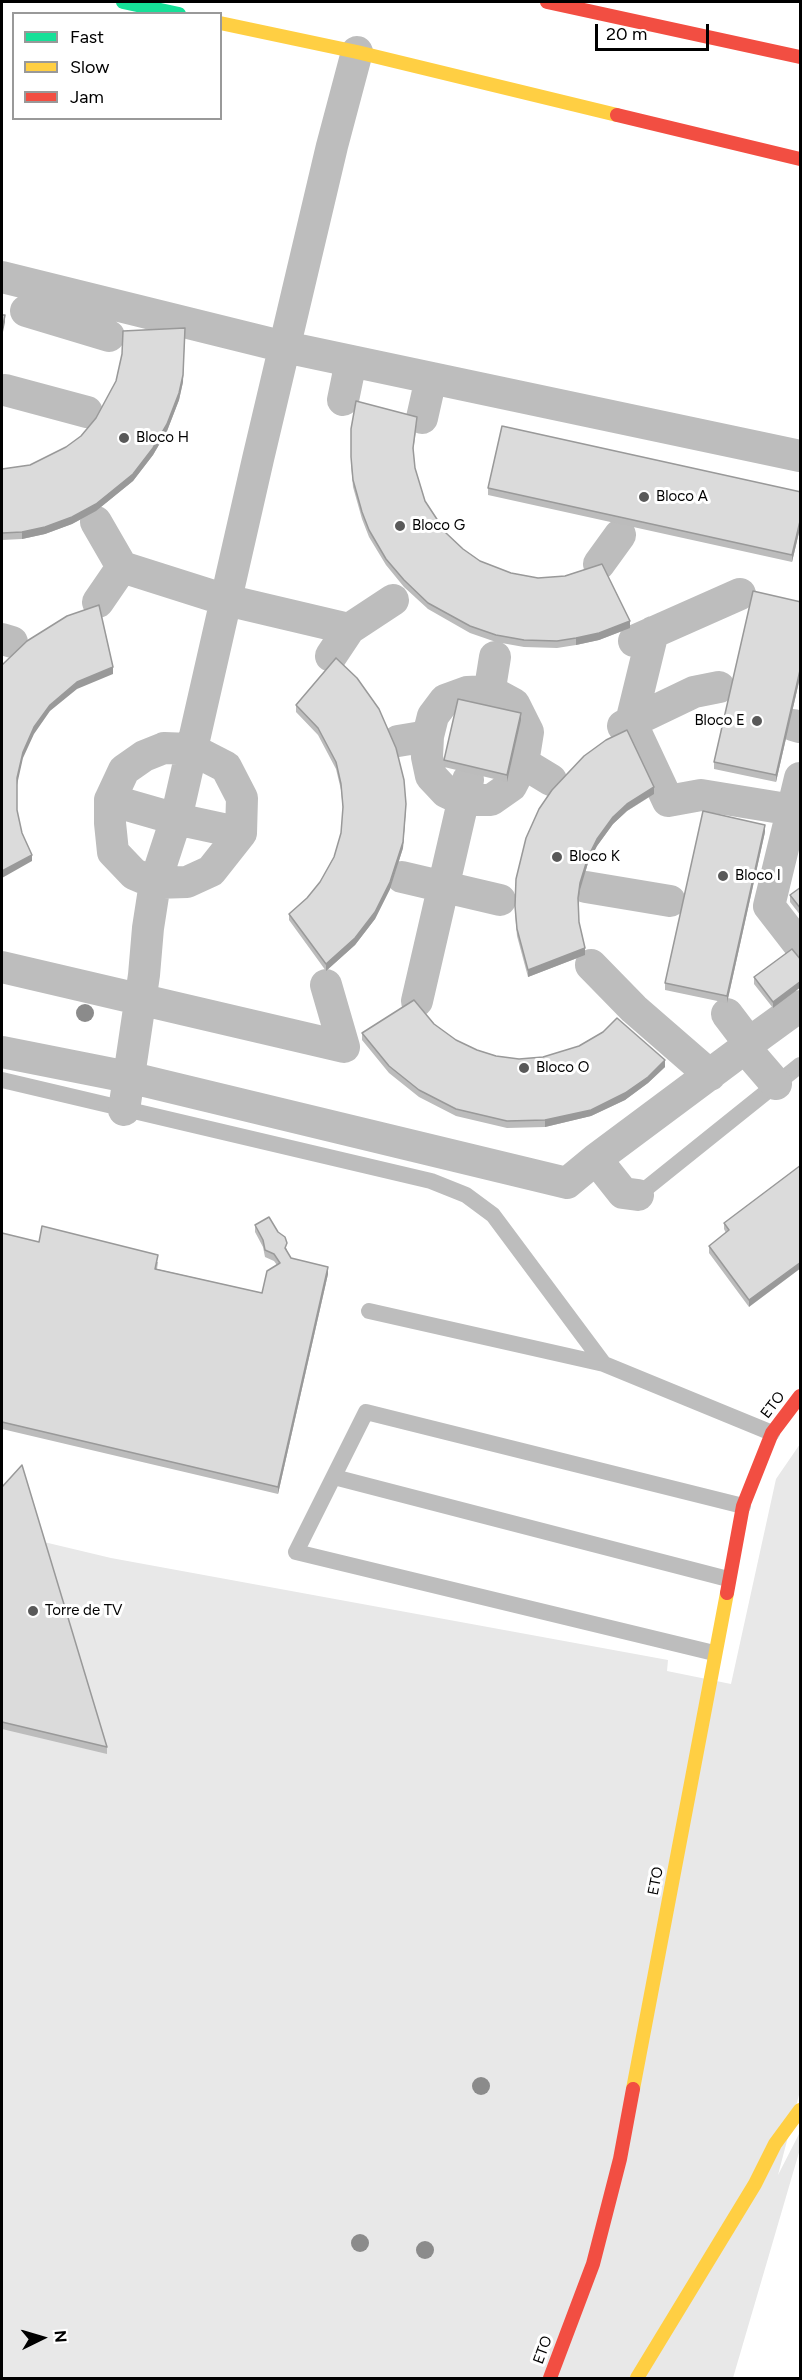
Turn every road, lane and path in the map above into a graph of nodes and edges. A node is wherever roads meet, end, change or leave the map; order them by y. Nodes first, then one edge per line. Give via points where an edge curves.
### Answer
1 (123, 2) edge
2 (547, 2) edge
3 (170, 12) edge
4 (222, 22) edge
5 (357, 52) junction
6 (801, 57) edge
7 (801, 159) edge
8 (2, 277) edge
9 (26, 311) dead end
10 (109, 336) dead end
11 (285, 347) junction
12 (351, 361) junction
13 (431, 378) junction
14 (3, 398) edge
15 (343, 400) dead end
16 (87, 412) dead end
17 (422, 418) dead end
18 (801, 456) edge
19 (96, 522) dead end
20 (620, 535) dead end
21 (599, 564) edge
22 (122, 567) junction
23 (740, 594) dead end
24 (226, 600) junction
25 (393, 600) dead end
26 (98, 602) dead end
27 (349, 628) junction
28 (331, 656) dead end
29 (495, 657) dead end
30 (719, 687) dead end
31 (488, 703) junction
32 (627, 724) junction
33 (191, 749) junction
34 (523, 763) junction
35 (550, 780) dead end
36 (466, 789) junction
37 (110, 800) junction
38 (784, 803) edge
39 (176, 819) junction
40 (241, 833) junction
41 (402, 877) dead end
42 (155, 883) junction
43 (443, 887) junction
44 (586, 887) dead end
45 (500, 900) dead end
46 (670, 901) dead end
47 (801, 946) edge
48 (591, 965) dead end
49 (2, 967) edge
50 (326, 985) dead end
51 (140, 1000) junction
52 (417, 1001) edge
53 (801, 1006) edge
54 (727, 1014) dead end
55 (747, 1045) junction
56 (2, 1052) edge
57 (801, 1065) edge
58 (710, 1075) junction
59 (128, 1077) junction
60 (2, 1080) edge
61 (776, 1084) junction
62 (124, 1110) junction
63 (596, 1159) junction
64 (638, 1195) joint
65 (369, 1311) dead end
66 (604, 1364) junction
67 (801, 1396) edge
68 (772, 1433) junction
69 (334, 1477) junction
70 (743, 1506) junction
71 (728, 1579) junction
72 (714, 1653) junction
73 (801, 2110) edge
74 (550, 2379) edge
75 (636, 2379) edge

1 - 3 main road
2 - 6 main road
4 - 5 main road
5 - 7 main road
5 - 11 street
8 - 11 street via 192,328
9 - 10 street
11 - 12 street
11 - 24 street
12 - 13 street
12 - 15 street
13 - 17 street
13 - 18 street
14 - 16 street
19 - 22 street
20 - 21 street
22 - 24 street
22 - 26 street
23 - 32 street via 643,637
24 - 27 street
24 - 33 street
25 - 27 street
27 - 28 street
29 - 31 street
30 - 32 street via 694,692
31 - 34 street via 514,704 528,732
31 - 36 street via 466,692 445,700 413,739 427,757 431,776 446,792
32 - 38 street via 668,801 694,794
33 - 37 street via 164,748 144,756 124,770
33 - 39 street
33 - 40 street via 226,767 242,798
34 - 35 street
34 - 36 street via 511,786 490,801
36 - 43 street
37 - 39 street
37 - 42 street via 113,852 134,874
38 - 47 street via 769,906
39 - 40 street
39 - 42 street
40 - 42 street via 211,871 187,882
41 - 43 street
42 - 51 street
43 - 45 street
43 - 52 street
44 - 46 street
48 - 58 street via 632,1008
49 - 51 street
50 - 51 street via 344,1047
51 - 59 street
53 - 55 street
54 - 55 street
55 - 58 street
55 - 61 street
56 - 59 street
57 - 61 lane
58 - 63 street
59 - 62 street
59 - 63 street via 567,1183
60 - 62 lane
61 - 64 lane
62 - 66 lane via 431,1181 466,1195 493,1215
63 - 64 street via 622,1192
65 - 66 lane
66 - 68 lane
67 - 68 main road, ETO
68 - 70 main road, ETO
69 - 70 lane via 366,1412
69 - 71 lane
69 - 72 lane via 297,1552
70 - 71 main road, ETO
71 - 72 main road, ETO
72 - 74 main road, ETO via 620,2159 593,2264
73 - 75 main road via 774,2144 755,2184

